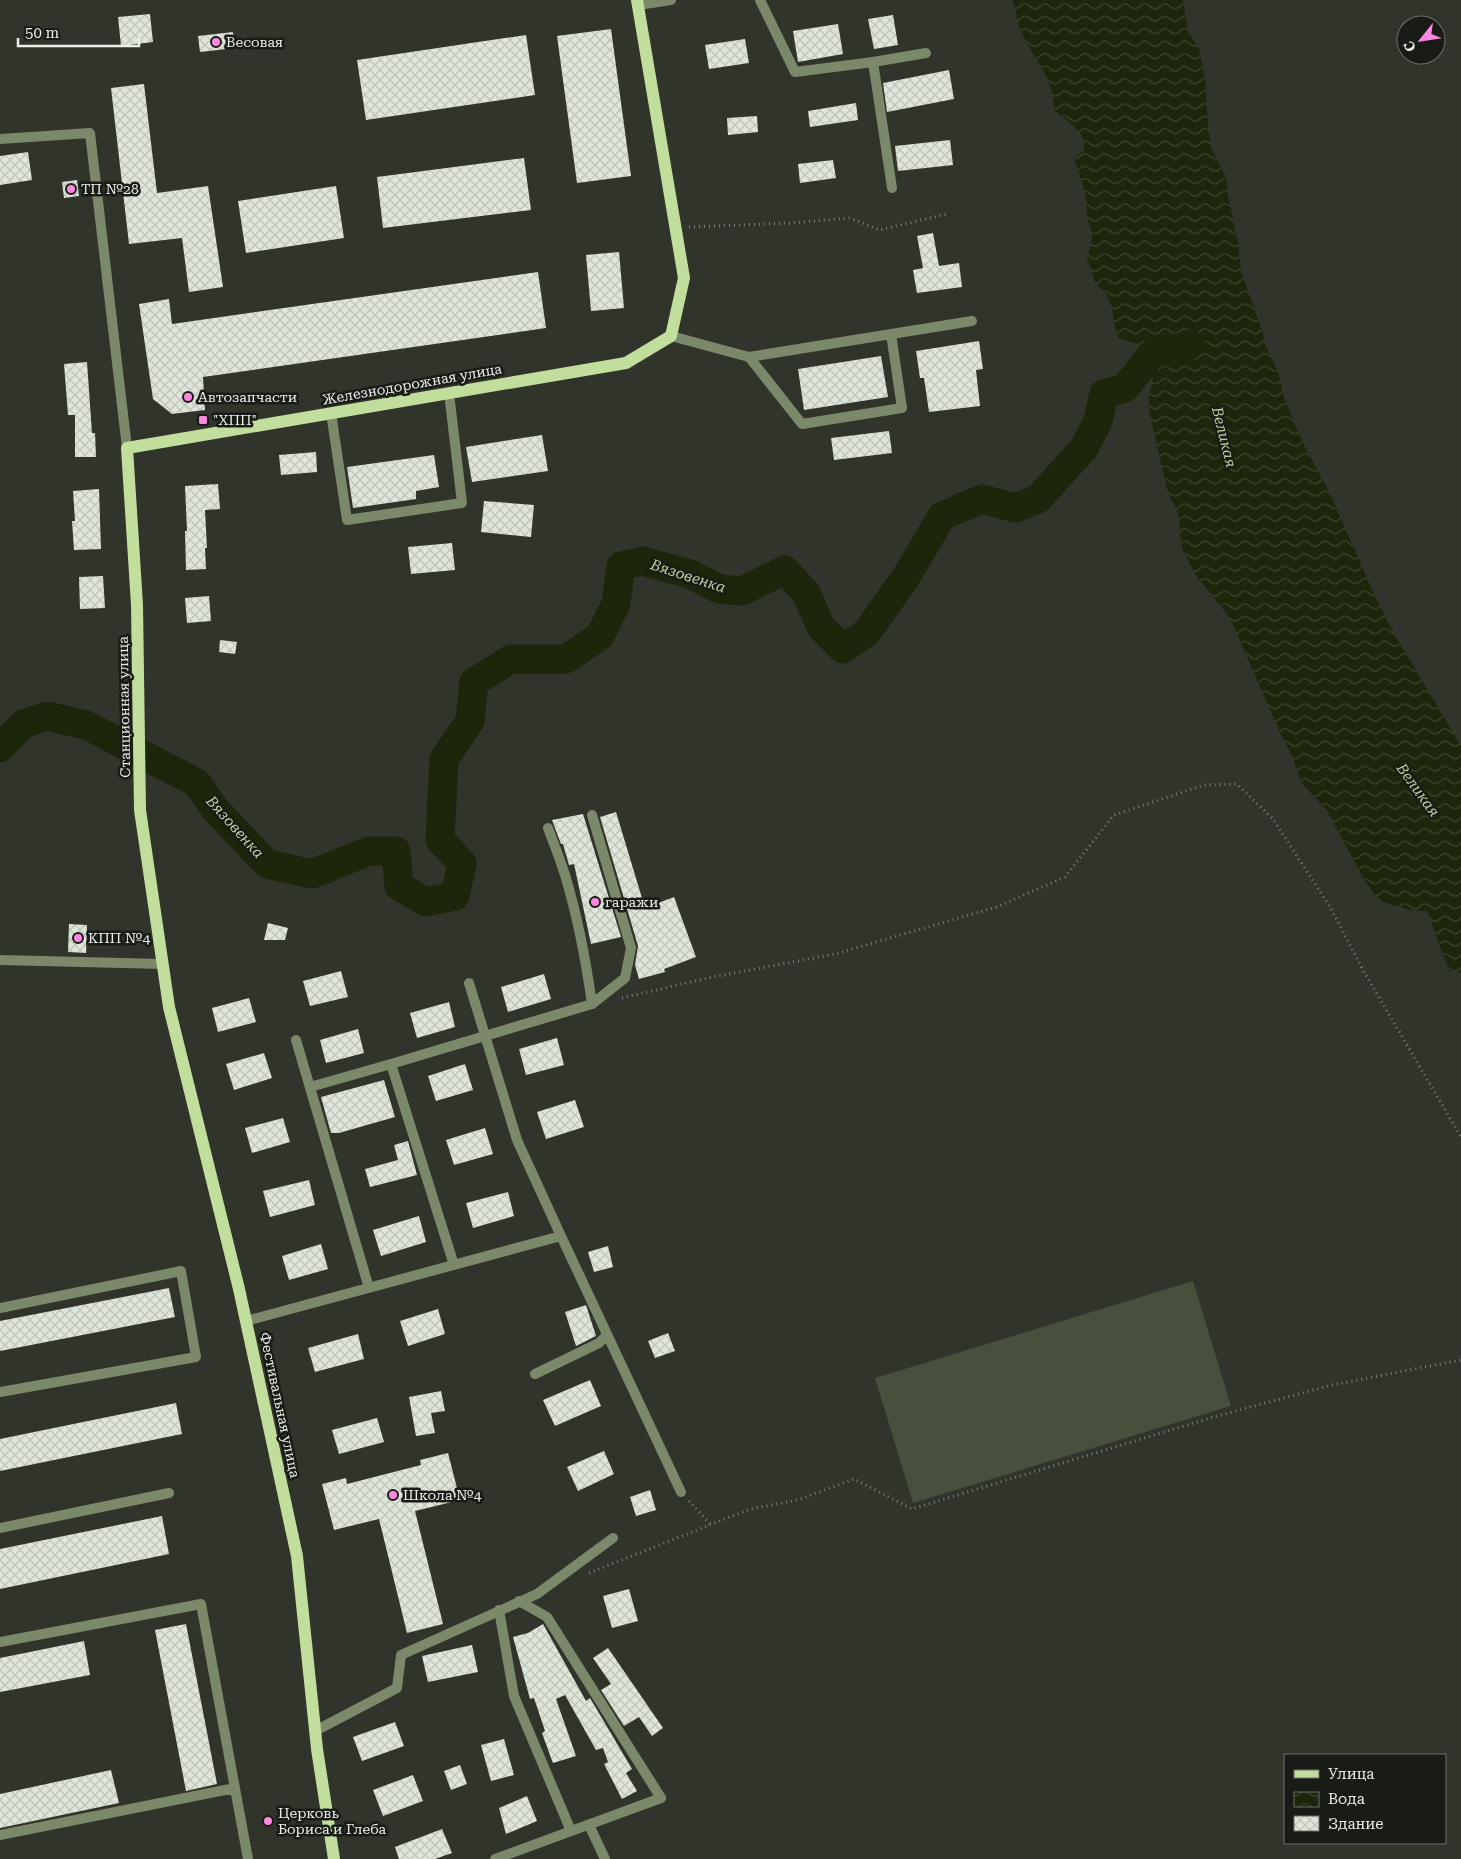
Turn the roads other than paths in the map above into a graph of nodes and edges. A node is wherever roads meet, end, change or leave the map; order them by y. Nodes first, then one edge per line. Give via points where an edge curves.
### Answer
1 (671, 0) edge
2 (760, 0) edge
3 (638, 3) edge
4 (926, 53) dead end
5 (873, 62) junction
6 (0, 139) edge
7 (892, 188) dead end
8 (972, 321) dead end
9 (891, 334) junction
10 (671, 336) junction
11 (749, 357) junction
12 (449, 393) junction
13 (332, 413) junction
14 (128, 448) junction
15 (592, 815) dead end
16 (548, 828) dead end
17 (0, 960) edge
18 (163, 964) junction
19 (469, 984) dead end
20 (592, 1004) junction
21 (486, 1036) junction
22 (296, 1040) dead end
23 (391, 1064) junction
24 (310, 1087) junction
25 (561, 1236) junction
26 (454, 1265) junction
27 (369, 1288) junction
28 (0, 1308) edge
29 (246, 1321) junction
30 (607, 1335) junction
31 (534, 1374) dead end
32 (0, 1392) edge
33 (681, 1492) road end
34 (169, 1493) dead end
35 (0, 1528) edge
36 (613, 1538) dead end
37 (519, 1602) junction
38 (499, 1610) junction
39 (0, 1642) edge
40 (316, 1731) junction
41 (235, 1788) junction
42 (589, 1825) junction
43 (571, 1831) junction
44 (0, 1835) edge
45 (248, 1859) edge
46 (334, 1859) edge
47 (495, 1859) edge
48 (605, 1859) edge

1 - 3 street
2 - 5 street via 795,72
3 - 10 main road via 684,278
4 - 5 street
5 - 7 street
6 - 14 street via 90,133
8 - 9 street
9 - 11 street
9 - 11 street via 902,408 820,422 802,424
10 - 11 street
10 - 12 main road, Железнодорожная улица via 626,363
12 - 13 main road, Железнодорожная улица
12 - 13 street via 462,503 347,520
13 - 14 main road, Железнодорожная улица
14 - 18 main road, Станционная улица via 137,605 140,810
15 - 20 street via 631,948 625,978
16 - 20 street via 573,904
17 - 18 street
18 - 29 main road, Фестивальная улица via 169,1007
19 - 21 street
20 - 21 street
21 - 23 street
21 - 25 street via 517,1140
22 - 24 street
23 - 24 street
23 - 26 street
24 - 27 street
25 - 26 street
25 - 30 street
26 - 27 street
27 - 29 street
28 - 32 street via 181,1271 196,1356
29 - 40 main road, Фестивальная улица via 297,1556
30 - 31 street via 599,1343
30 - 33 street
34 - 35 street
36 - 37 street via 537,1594
37 - 38 street
37 - 42 street via 547,1616 661,1798
38 - 40 street via 400,1655 397,1688
38 - 43 street via 514,1696
39 - 41 street via 200,1604
40 - 46 main road, Фестивальная улица
41 - 44 street
41 - 45 street
42 - 43 street
42 - 48 street
43 - 47 street

